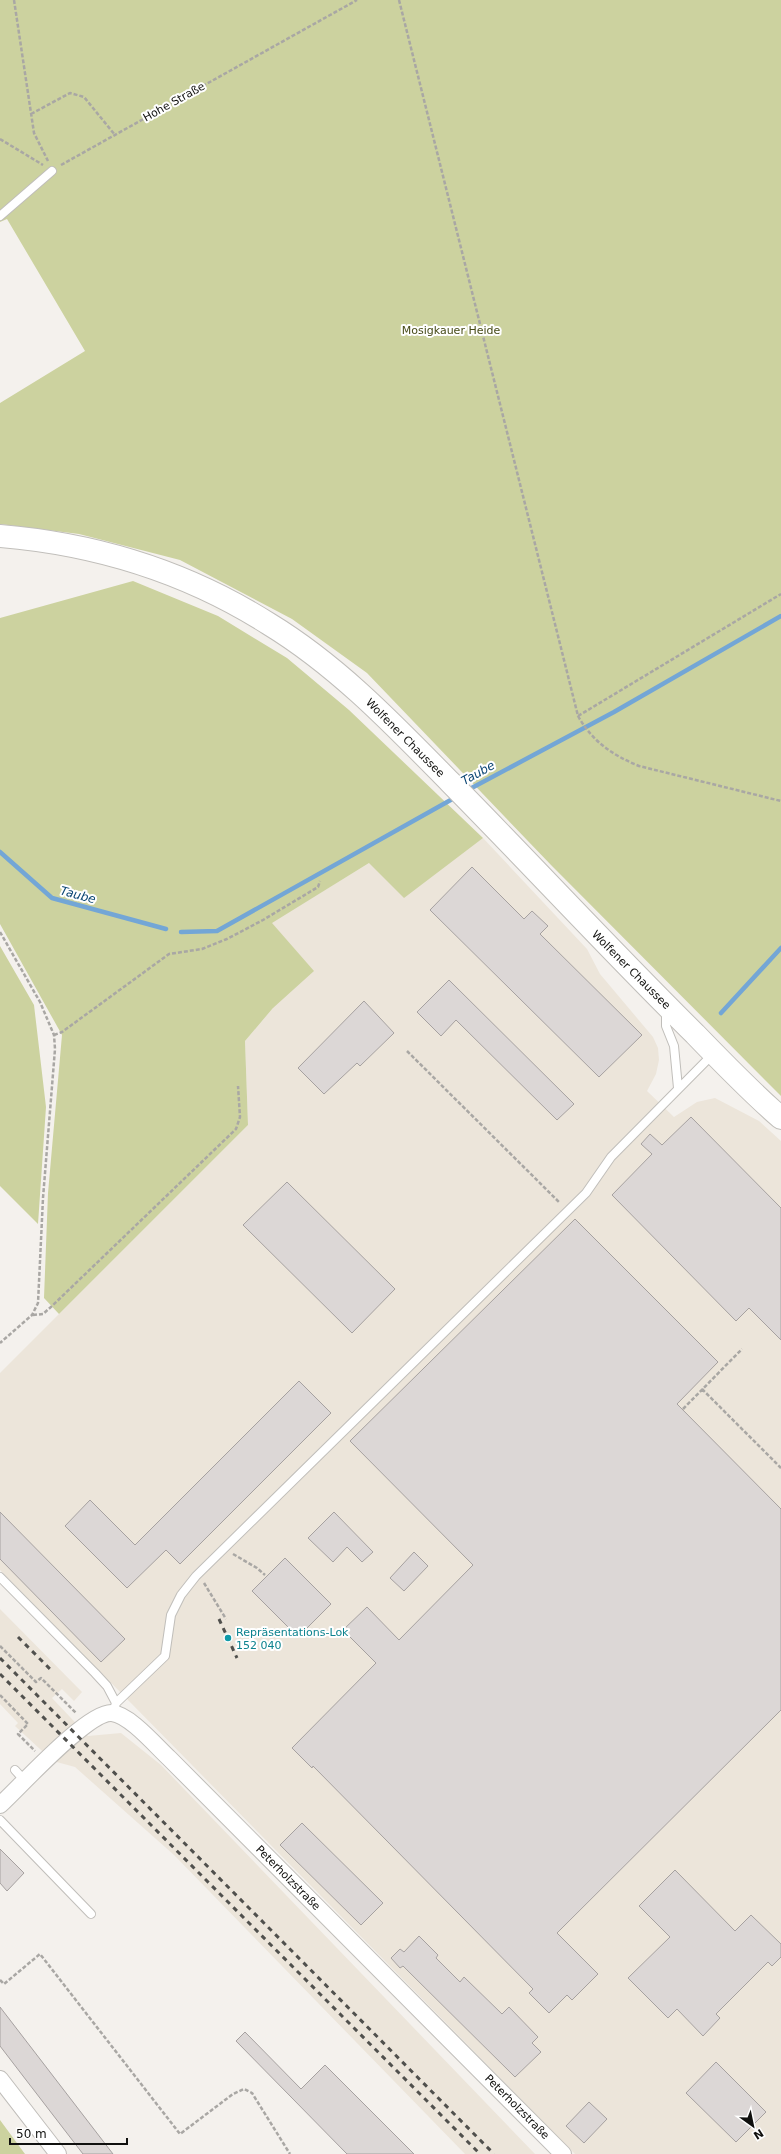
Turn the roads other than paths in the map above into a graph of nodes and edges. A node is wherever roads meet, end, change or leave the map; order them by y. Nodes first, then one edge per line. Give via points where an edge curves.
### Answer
1 (52, 170) road end
2 (0, 216) edge
3 (0, 536) edge
4 (666, 1005) junction
5 (714, 1053) junction
6 (678, 1088) junction
7 (781, 1118) edge
8 (0, 1577) edge
9 (115, 1708) junction
10 (0, 1805) edge
11 (0, 1820) edge
12 (91, 1914) dead end
13 (0, 2079) edge
14 (58, 2154) edge
15 (563, 2154) edge

1 - 2 lane
3 - 4 main road, Wolfener Chaussee via 63,544 124,558 195,584 248,611 291,638 339,675 445,777
4 - 5 main road, Wolfener Chaussee
4 - 6 lane via 666,1026 674,1046
5 - 6 lane
5 - 7 main road, Wolfener Chaussee
6 - 9 lane via 611,1157 586,1193 196,1576 181,1595 171,1615 165,1656
8 - 9 lane via 107,1686
9 - 10 street via 87,1724 45,1761 20,1776
9 - 15 street, Peterholzstraße via 169,1758
11 - 12 lane
13 - 14 street

